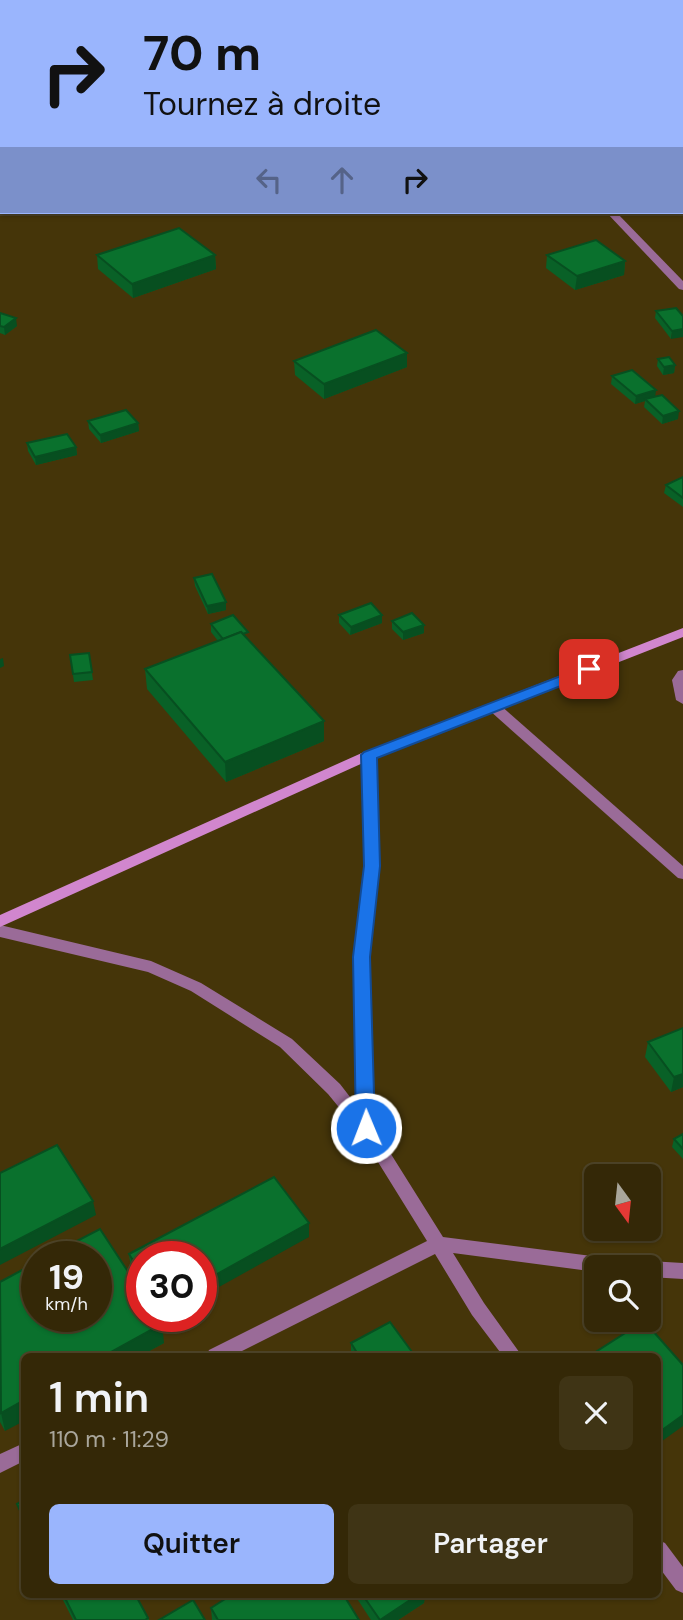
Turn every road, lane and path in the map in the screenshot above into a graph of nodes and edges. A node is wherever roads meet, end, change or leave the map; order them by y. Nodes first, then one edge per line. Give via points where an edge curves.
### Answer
1 (613, 214) edge
2 (683, 287) edge
3 (683, 632) edge
4 (683, 674) edge
5 (683, 700) edge
6 (495, 707) junction
7 (369, 755) junction
8 (683, 874) edge
9 (0, 921) edge
10 (0, 931) edge
11 (366, 1128) junction
12 (438, 1244) junction
13 (584, 1263) edge
14 (661, 1270) edge
15 (683, 1271) edge
16 (221, 1353) edge
17 (511, 1353) edge
18 (21, 1454) edge
19 (0, 1464) edge
20 (661, 1554) edge
21 (683, 1583) edge

1 - 2 street
3 - 6 street
4 - 5 street via 679,680
6 - 7 street
6 - 8 street
7 - 9 street
7 - 11 street via 372,866 362,957
10 - 11 street via 151,967 196,987 286,1043
11 - 12 street
12 - 13 street
12 - 16 street
12 - 17 street
14 - 15 street
18 - 19 street
20 - 21 street

